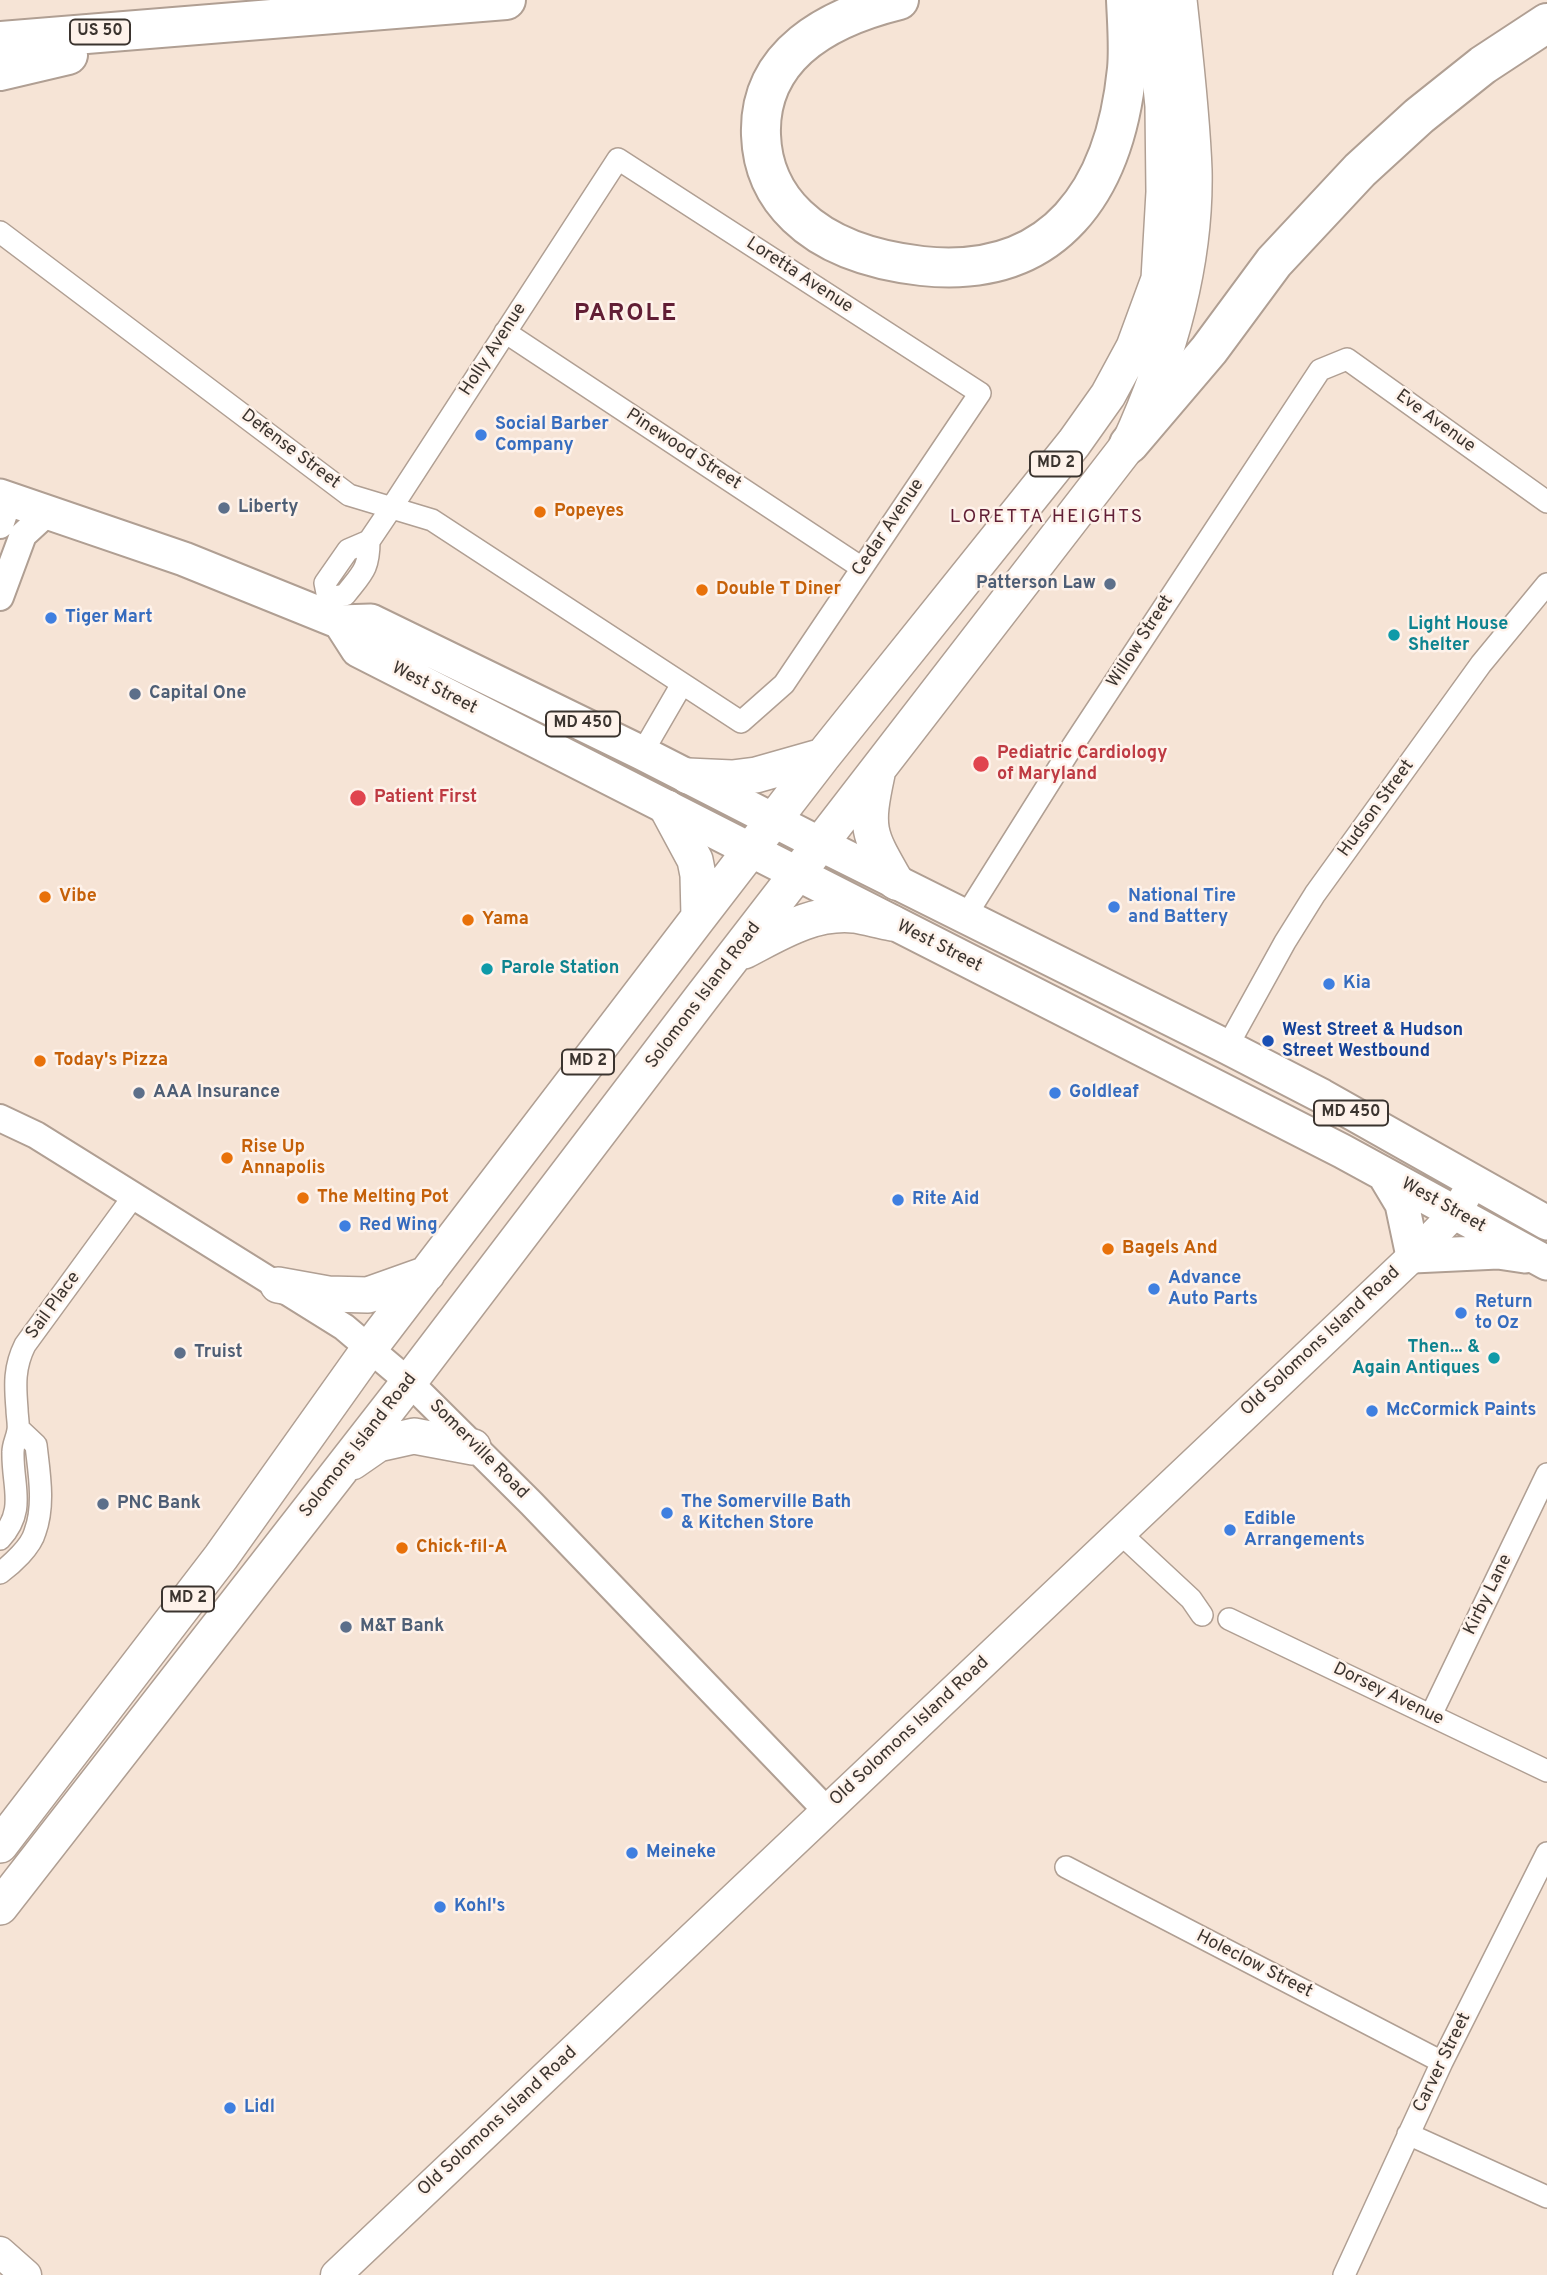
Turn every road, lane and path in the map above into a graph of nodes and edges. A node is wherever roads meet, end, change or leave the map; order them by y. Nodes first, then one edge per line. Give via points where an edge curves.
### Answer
1 (506, 0) edge
2 (899, 0) edge
3 (1126, 0) edge
4 (1152, 0) edge
5 (1179, 0) edge
6 (1547, 23) edge
7 (200, 24) junction
8 (0, 41) edge
9 (0, 71) edge
10 (618, 159) joint
11 (0, 232) edge
12 (505, 332) junction
13 (1320, 370) joint
14 (980, 393) joint
15 (1129, 444) junction
16 (1547, 502) edge
17 (3, 507) edge
18 (391, 507) junction
19 (48, 512) junction
20 (862, 568) junction
21 (1547, 584) edge
22 (0, 597) edge
23 (329, 611) junction
24 (682, 684) junction
25 (741, 722) joint
26 (642, 753) junction
27 (823, 756) junction
28 (878, 770) junction
29 (688, 776) junction
30 (667, 808) junction
31 (773, 820) junction
32 (820, 844) junction
33 (750, 850) junction
34 (797, 875) junction
35 (896, 882) junction
36 (699, 916) junction
37 (965, 917) junction
38 (892, 923) junction
39 (734, 956) junction
40 (1227, 1047) junction
41 (1147, 1051) junction
42 (0, 1118) edge
43 (1384, 1174) junction
44 (1474, 1182) junction
45 (133, 1197) junction
46 (1455, 1213) junction
47 (1547, 1223) edge
48 (1413, 1256) junction
49 (1542, 1261) edge
50 (427, 1274) junction
51 (278, 1285) junction
52 (369, 1349) junction
53 (409, 1382) junction
54 (19, 1429) junction
55 (473, 1447) junction
56 (338, 1473) junction
57 (1547, 1474) edge
58 (1120, 1533) junction
59 (0, 1539) edge
60 (0, 1573) edge
61 (1202, 1615) dead end
62 (1229, 1619) dead end
63 (1432, 1715) junction
64 (1547, 1771) edge
65 (827, 1811) junction
66 (0, 1845) edge
67 (1547, 1853) edge
68 (1066, 1867) dead end
69 (0, 1907) edge
70 (1442, 2062) junction
71 (1408, 2134) junction
72 (1547, 2197) edge
73 (0, 2252) edge
74 (26, 2275) edge
75 (336, 2275) edge
76 (1344, 2275) edge

1 - 7 highway, US 50
2 - 3 highway via 866,8 821,30 793,51 764,99 761,148 780,197 824,236 858,253 940,268 1005,259 1034,246 1068,223 1093,190 1112,145 1121,107 1127,67
4 - 27 highway, MD 2 via 1163,106 1164,192 1158,279 1134,346 1108,395 1074,443
5 - 15 highway, Solomons Island Road via 1194,171 1191,231 1164,358
6 - 15 highway, MD 2 via 1483,65 1360,170 1274,262 1209,350
7 - 8 highway, US 50
7 - 9 highway
10 - 12 street, Holly Avenue
10 - 14 street, Loretta Avenue
11 - 18 street, Defense Street via 349,495
12 - 18 street, Holly Avenue
12 - 20 street, Pinewood Street
13 - 16 street, Eve Avenue via 1347,359
13 - 37 street, Willow Street
14 - 20 street, Cedar Avenue
15 - 28 highway, Solomons Island Road / MD 2
17 - 19 main road, West Street / MD 450
18 - 23 street, Holly Avenue via 369,541 369,562
18 - 24 street, Defense Street via 432,520
19 - 22 street via 23,535
19 - 23 main road, West Street / MD 450
20 - 25 street, Cedar Avenue via 784,684
21 - 40 street, Hudson Street via 1481,664 1315,894
23 - 26 main road, West Street / MD 450 via 372,621
23 - 30 main road, West Street / MD 450 via 358,650
24 - 25 street, Defense Street
24 - 26 street
26 - 29 main road, West Street / MD 450
27 - 29 highway via 755,775
27 - 31 highway, MD 2
28 - 32 highway, Solomons Island Road / MD 2
28 - 35 highway via 870,830
29 - 31 main road, West Street / MD 450
30 - 33 main road, West Street / MD 450
30 - 36 highway via 695,860
31 - 32 main road, West Street / MD 450
31 - 33 highway, MD 2
32 - 34 highway, Solomons Island Road / MD 2
32 - 35 main road, West Street / MD 450
33 - 34 main road, West Street / MD 450
33 - 36 highway, MD 2
34 - 38 main road, West Street / MD 450
34 - 39 highway, Solomons Island Road / MD 2
35 - 37 main road, West Street / MD 450
36 - 50 highway, MD 2
37 - 40 main road, West Street / MD 450
38 - 39 highway via 853,915 810,919
38 - 41 main road, West Street / MD 450
39 - 53 highway, Solomons Island Road / MD 2
40 - 41 main road via 1209,1059
40 - 44 main road, West Street / MD 450
41 - 43 main road, West Street / MD 450
42 - 45 street, Somerville Road via 36,1135
43 - 46 main road, West Street / MD 450
43 - 48 main road via 1402,1204
44 - 46 main road, Old Solomons Island Road
44 - 47 main road, West Street / MD 450
45 - 51 street, Somerville Road
45 - 54 street, Sail Place via 17,1360
46 - 48 main road, Old Solomons Island Road
46 - 49 main road, West Street / MD 450
48 - 49 main road via 1497,1252
48 - 58 main road, Old Solomons Island Road
50 - 51 highway via 368,1295
50 - 52 highway, MD 2
51 - 52 street, Somerville Road via 344,1327
52 - 53 street, Somerville Road
52 - 66 highway, MD 2 via 221,1556
53 - 55 street, Somerville Road
53 - 56 highway, Solomons Island Road / MD 2
54 - 59 street, Sail Place via 13,1450 18,1501 15,1517
54 - 60 street, Sail Place via 36,1445 39,1514 35,1535
55 - 56 highway via 414,1436 378,1444
55 - 65 street, Somerville Road
56 - 69 highway, Solomons Island Road / MD 2
57 - 63 street, Kirby Lane
58 - 61 street via 1191,1598
58 - 65 main road, Old Solomons Island Road
62 - 63 street, Dorsey Avenue
63 - 64 street, Dorsey Avenue
65 - 75 main road, Old Solomons Island Road
67 - 70 street, Carver Street
68 - 70 street, Holeclow Street
70 - 71 street, Carver Street
71 - 72 street
71 - 76 street, Carver Street
73 - 74 main road

